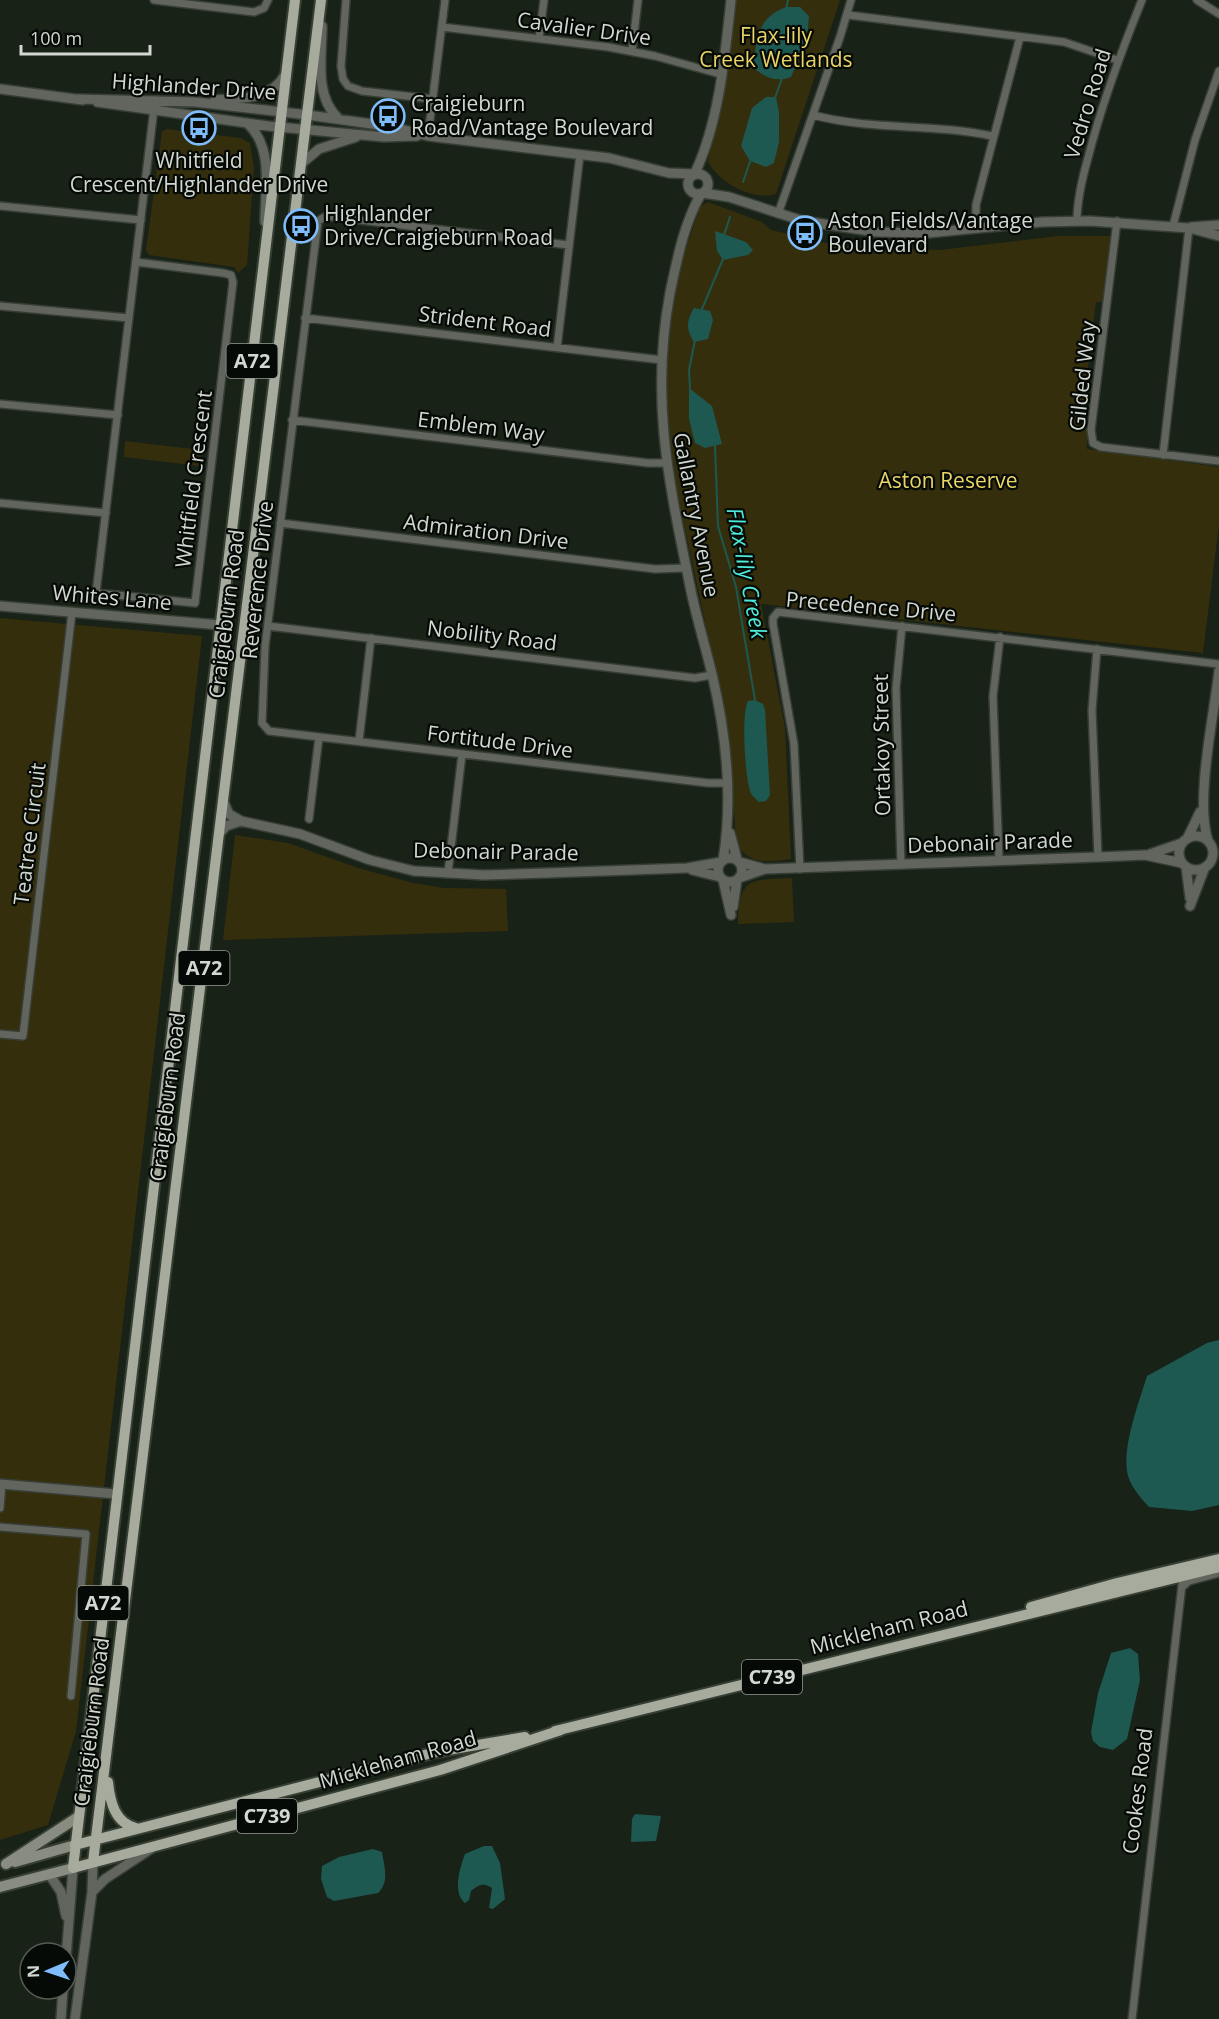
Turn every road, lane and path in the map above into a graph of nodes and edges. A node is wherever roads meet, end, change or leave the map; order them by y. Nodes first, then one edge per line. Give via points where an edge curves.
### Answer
1 (154, 0) edge
2 (268, 0) edge
3 (295, 0) edge
4 (322, 0) edge
5 (346, 0) edge
6 (445, 0) edge
7 (544, 0) edge
8 (638, 0) edge
9 (731, 0) edge
10 (851, 0) edge
11 (1142, 0) edge
12 (1197, 0) edge
13 (170, 1) edge
14 (1219, 14) edge
15 (848, 15) junction
16 (442, 27) junction
17 (1020, 37) junction
18 (539, 39) junction
19 (632, 51) junction
20 (1117, 60) junction
21 (1219, 71) edge
22 (286, 74) junction
23 (720, 74) junction
24 (0, 89) edge
25 (78, 99) junction
26 (433, 99) junction
27 (155, 100) junction
28 (195, 102) junction
29 (154, 111) junction
30 (282, 112) junction
31 (308, 115) junction
32 (813, 115) junction
33 (339, 119) junction
34 (247, 123) junction
35 (280, 128) junction
36 (306, 130) junction
37 (361, 136) junction
38 (428, 136) junction
39 (992, 136) junction
40 (705, 153) junction
41 (580, 154) junction
42 (301, 164) junction
43 (669, 173) junction
44 (694, 174) junction
45 (707, 179) junction
46 (689, 189) junction
47 (702, 193) junction
48 (729, 197) junction
49 (0, 206) edge
50 (691, 212) junction
51 (778, 214) junction
52 (141, 220) junction
53 (1077, 221) junction
54 (1118, 221) junction
55 (1219, 225) edge
56 (1173, 226) junction
57 (1189, 228) junction
58 (976, 229) junction
59 (1219, 236) edge
60 (569, 245) junction
61 (264, 251) junction
62 (136, 262) junction
63 (0, 306) edge
64 (129, 318) junction
65 (305, 318) junction
66 (557, 348) junction
67 (662, 360) junction
68 (0, 404) edge
69 (118, 415) junction
70 (292, 420) junction
71 (1163, 454) junction
72 (1219, 461) edge
73 (666, 463) junction
74 (0, 503) edge
75 (106, 513) junction
76 (280, 523) junction
77 (687, 568) junction
78 (0, 606) edge
79 (72, 612) junction
80 (220, 626) junction
81 (268, 626) junction
82 (902, 626) junction
83 (1000, 637) junction
84 (371, 639) junction
85 (1097, 649) junction
86 (1219, 664) edge
87 (1219, 670) edge
88 (712, 675) junction
89 (269, 731) joint
90 (319, 736) junction
91 (359, 741) junction
92 (462, 753) junction
93 (726, 783) junction
94 (1203, 801) junction
95 (224, 803) junction
96 (309, 819) dead end
97 (241, 821) junction
98 (728, 825) junction
99 (220, 833) junction
100 (1184, 841) junction
101 (1212, 844) edge
102 (1145, 855) junction
103 (1098, 857) junction
104 (1215, 857) edge
105 (722, 861) junction
106 (739, 861) junction
107 (999, 861) junction
108 (901, 865) junction
109 (1184, 865) junction
110 (1205, 867) junction
111 (687, 868) junction
112 (765, 869) junction
113 (800, 869) junction
114 (448, 873) junction
115 (722, 878) junction
116 (738, 879) junction
117 (0, 1034) edge
118 (1, 1484) edge
119 (116, 1494) junction
120 (0, 1508) edge
121 (0, 1527) edge
122 (1219, 1559) edge
123 (1219, 1568) edge
124 (1219, 1573) edge
125 (1183, 1577) junction
126 (71, 1696) dead end
127 (561, 1730) junction
128 (106, 1764) junction
129 (78, 1817) junction
130 (136, 1828) junction
131 (96, 1838) junction
132 (75, 1845) junction
133 (157, 1845) junction
134 (93, 1862) junction
135 (3, 1865) edge
136 (74, 1868) junction
137 (49, 1874) junction
138 (0, 1887) edge
139 (92, 1892) junction
140 (69, 1927) junction
141 (68, 1941) edge
142 (62, 2001) edge
143 (61, 2019) edge
144 (75, 2019) edge
145 (1132, 2019) edge

1 - 13 street
2 - 13 street via 264,8 254,12
3 - 22 main road, Craigieburn Road / A72
4 - 31 main road, Craigieburn Road / A72
4 - 33 street via 323,93 329,109
5 - 26 street via 341,66 348,86
6 - 16 street
7 - 18 street
8 - 19 street
9 - 23 street
10 - 15 street
11 - 20 street, Vedro Road
12 - 14 street
15 - 17 street
15 - 32 street
16 - 18 street, Cavalier Drive
16 - 26 street
17 - 20 street via 1074,44
17 - 39 street
18 - 19 street, Cavalier Drive
19 - 23 street, Cavalier Drive
20 - 53 street, Vedro Road via 1079,193
21 - 56 street via 1195,140
22 - 28 street via 266,94
22 - 30 main road, Craigieburn Road / A72
23 - 40 street
24 - 25 street, Highlander Drive
25 - 27 street, Highlander Drive
25 - 29 street, Highlander Drive
26 - 38 street
27 - 28 street, Highlander Drive
27 - 29 street, Whitfield Crescent
28 - 30 street, Highlander Drive
29 - 34 street, Highlander Drive
29 - 52 street, Whitfield Crescent
30 - 31 street, Highlander Drive
30 - 35 main road, Craigieburn Road / A72
31 - 33 street, Highlander Drive
31 - 36 main road, Craigieburn Road / A72
32 - 39 street via 873,127 947,128
32 - 51 street
33 - 38 street, Highlander Drive
34 - 35 street, Highlander Drive
34 - 61 street via 258,135 264,151
35 - 36 street, Highlander Drive
35 - 61 main road, Craigieburn Road / A72
36 - 37 street, Highlander Drive
36 - 42 main road, Craigieburn Road / A72
37 - 38 street
37 - 42 street via 319,149
38 - 41 street
39 - 58 street via 975,210
40 - 44 street
40 - 45 street
41 - 43 street
41 - 60 street
42 - 95 main road, Craigieburn Road / A72
43 - 44 street
43 - 46 street
44 - 45 street
44 - 46 street via 688,179
45 - 47 street via 707,188
45 - 48 street
46 - 47 street
46 - 50 street, Gallantry Avenue
47 - 48 street
47 - 50 street, Gallantry Avenue
48 - 51 street
49 - 52 street
50 - 67 street, Gallantry Avenue via 670,294
51 - 58 street via 827,226 877,232
52 - 62 street, Whitfield Crescent
53 - 54 street
53 - 58 street
54 - 56 street
54 - 71 street, Gilded Way via 1091,438 1101,447
55 - 57 street
56 - 57 street
57 - 59 street
57 - 71 street
60 - 65 street, Reverence Drive via 322,217 316,226
60 - 66 street
61 - 80 main road, Craigieburn Road / A72
62 - 64 street, Whitfield Crescent
62 - 75 street, Whitfield Crescent via 223,273 231,275 233,282 195,603 96,593
63 - 64 street
64 - 69 street, Whitfield Crescent
65 - 66 street, Strident Road
65 - 70 street, Reverence Drive
66 - 67 street, Strident Road
67 - 73 street, Gallantry Avenue via 660,410
68 - 69 street
69 - 75 street, Whitfield Crescent
70 - 73 street, Emblem Way
70 - 76 street, Reverence Drive
71 - 72 street, Gilded Way
73 - 77 street, Gallantry Avenue
74 - 75 street
76 - 77 street, Admiration Drive via 655,569
76 - 81 street, Reverence Drive
77 - 88 street, Gallantry Avenue
78 - 79 street, Whites Lane
79 - 80 street, Whites Lane
79 - 117 street, Teatree Circuit via 23,1036
80 - 119 main road, Craigieburn Road / A72
81 - 84 street, Nobility Road
81 - 89 street, Reverence Drive via 261,720
82 - 83 street, Precedence Drive
82 - 108 street, Ortakoy Street via 896,688
82 - 113 street, Precedence Drive via 789,612 778,612 773,618 794,744
83 - 85 street, Precedence Drive
83 - 107 street via 993,696
84 - 88 street, Nobility Road via 695,678
84 - 91 street
85 - 86 street, Precedence Drive
85 - 103 street via 1092,710
87 - 94 street
88 - 93 street, Gallantry Avenue
89 - 90 street, Fortitude Drive
90 - 91 street, Fortitude Drive
90 - 96 street
91 - 92 street, Fortitude Drive
92 - 93 street, Fortitude Drive
92 - 114 street
93 - 98 street, Gallantry Avenue
94 - 100 street via 1196,824
94 - 101 street via 1203,825
95 - 97 street via 229,814
95 - 99 main road, Craigieburn Road / A72
97 - 99 street via 226,826
97 - 114 street, Debonair Parade via 300,834 387,866
98 - 105 street, Gallantry Avenue
98 - 106 street, Gallantry Avenue
99 - 128 main road, Craigieburn Road / A72
100 - 101 street via 1199,836
100 - 102 street, Debonair Parade
100 - 109 street via 1179,853
101 - 104 street
102 - 103 street, Debonair Parade
102 - 109 street, Debonair Parade
103 - 107 street, Debonair Parade
104 - 110 street
105 - 106 street via 730,857
105 - 111 street, Debonair Parade
105 - 115 street via 718,870
106 - 112 street, Debonair Parade
106 - 116 street via 742,872
107 - 108 street, Debonair Parade
108 - 113 street, Debonair Parade
109 - 110 street via 1196,870
109 - 110 street via 1191,891 1190,906
111 - 114 street, Debonair Parade
111 - 115 street, Debonair Parade
112 - 113 street, Debonair Parade
112 - 116 street, Debonair Parade
115 - 116 street
115 - 116 street via 731,919
118 - 119 street
118 - 120 street
119 - 129 main road, Craigieburn Road / A72
121 - 126 street via 86,1534
122 - 125 main road, Mickleham Road / C739
123 - 125 main road, Mickleham Road / C739
124 - 125 street via 1189,1581
125 - 127 main road, Mickleham Road / C739 via 1039,1604 983,1625
125 - 145 street, Cookes Road
127 - 130 main road, Mickleham Road / C739 via 436,1752
127 - 133 main road, Mickleham Road / C739 via 440,1770
128 - 130 main road via 114,1809 123,1823
128 - 131 main road, Craigieburn Road / A72
129 - 132 main road, Craigieburn Road / A72
129 - 135 main road
130 - 131 main road, Mickleham Road / C739
131 - 132 main road, Mickleham Road / C739
131 - 134 main road, Craigieburn Road / A72
132 - 135 main road, Mickleham Road / C739
132 - 136 main road, Craigieburn Road / A72
133 - 134 main road, Mickleham Road / C739
133 - 139 street
134 - 136 main road, Mickleham Road / C739
134 - 139 street, Craigieburn Road
136 - 137 main road, Mickleham Road / C739
136 - 140 street, Craigieburn Road
137 - 138 main road, Mickleham Road / C739
137 - 140 street via 61,1892
139 - 144 street, Craigieburn Road
140 - 141 street, Craigieburn Road
142 - 143 street

